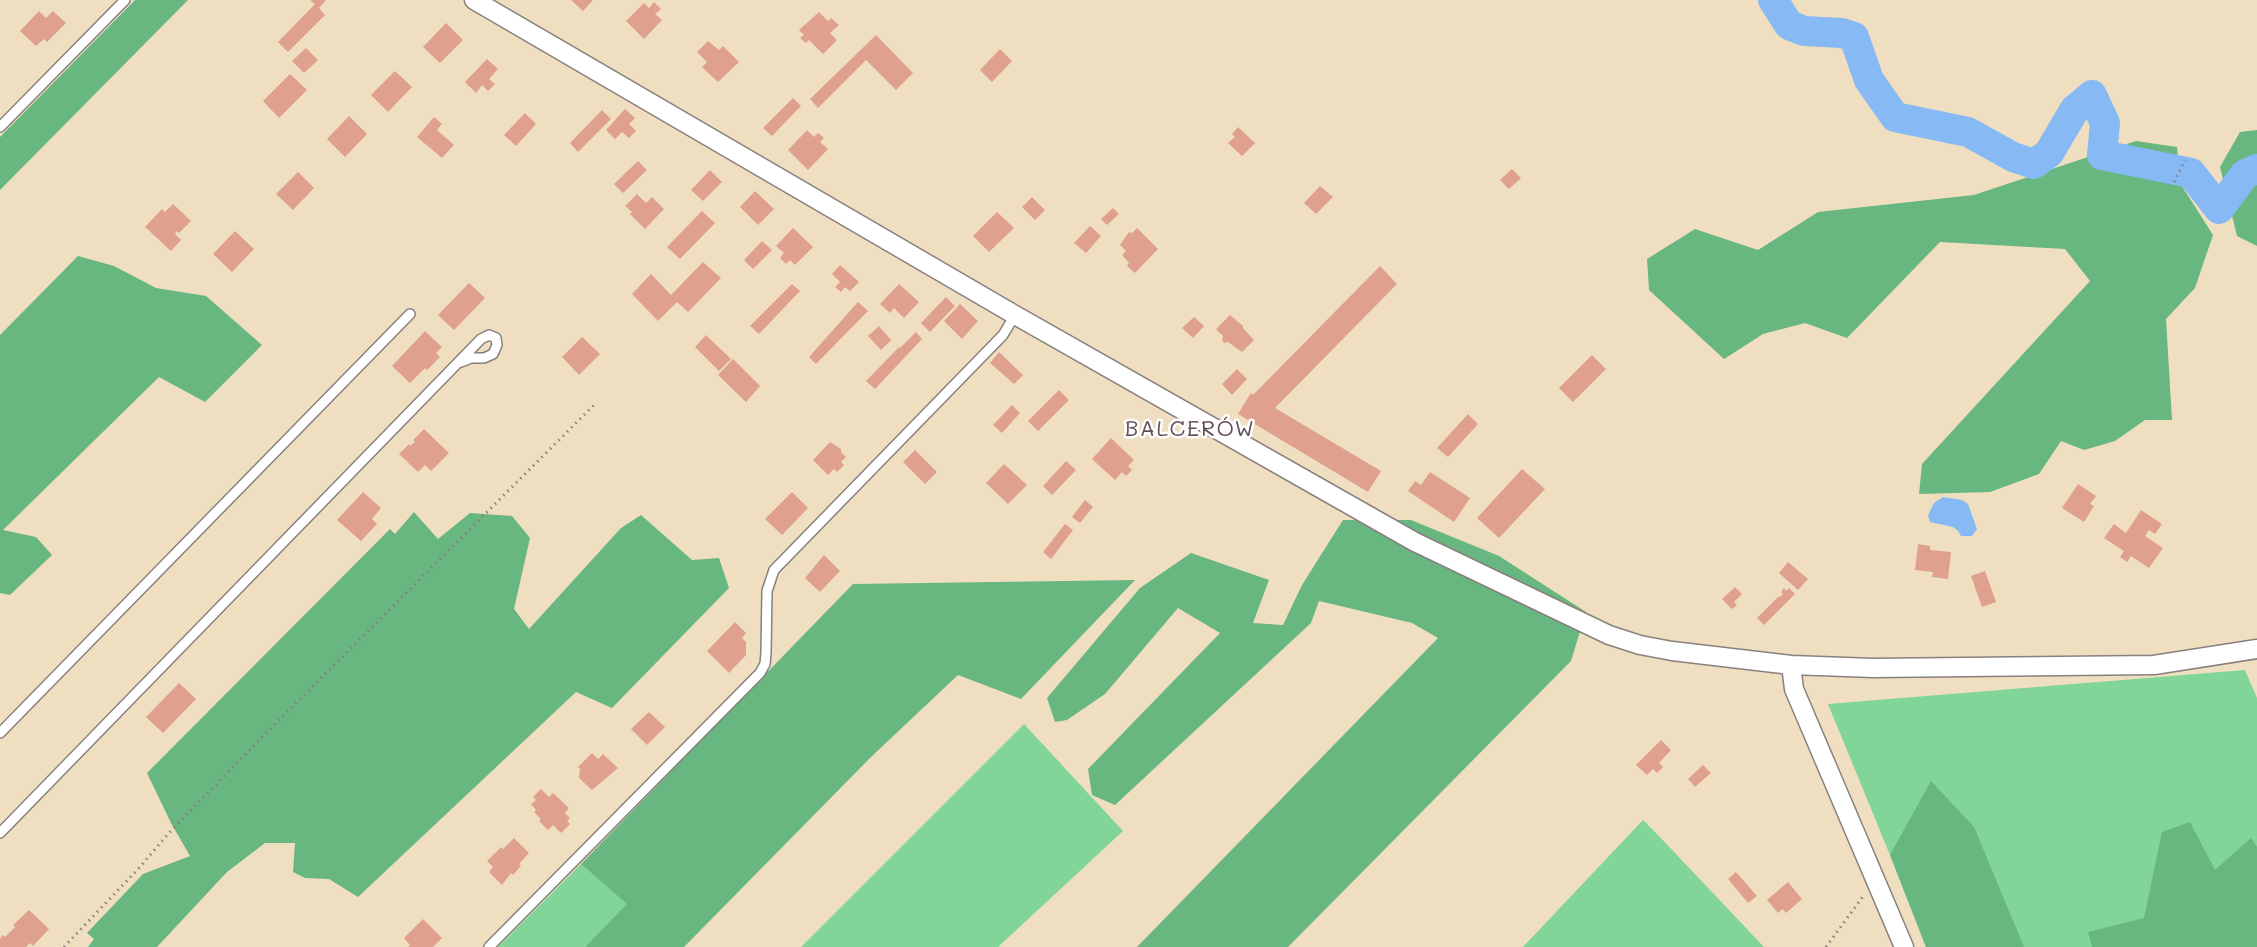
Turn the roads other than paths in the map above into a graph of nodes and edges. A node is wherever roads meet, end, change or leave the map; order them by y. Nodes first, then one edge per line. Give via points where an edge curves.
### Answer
1 (125, 0) edge
2 (474, 0) edge
3 (0, 127) edge
4 (410, 314) dead end
5 (1015, 315) junction
6 (461, 362) dead end
7 (2257, 649) edge
8 (1791, 665) junction
9 (0, 733) edge
10 (0, 833) edge
11 (489, 947) edge
12 (1904, 947) edge

1 - 3 lane
2 - 5 street
4 - 9 lane
5 - 8 street via 1415,542 1609,635 1672,651
5 - 11 lane via 1003,335 774,570 766,591 766,660 760,673
6 - 10 lane
7 - 8 street via 2154,665
8 - 12 street via 1794,689

